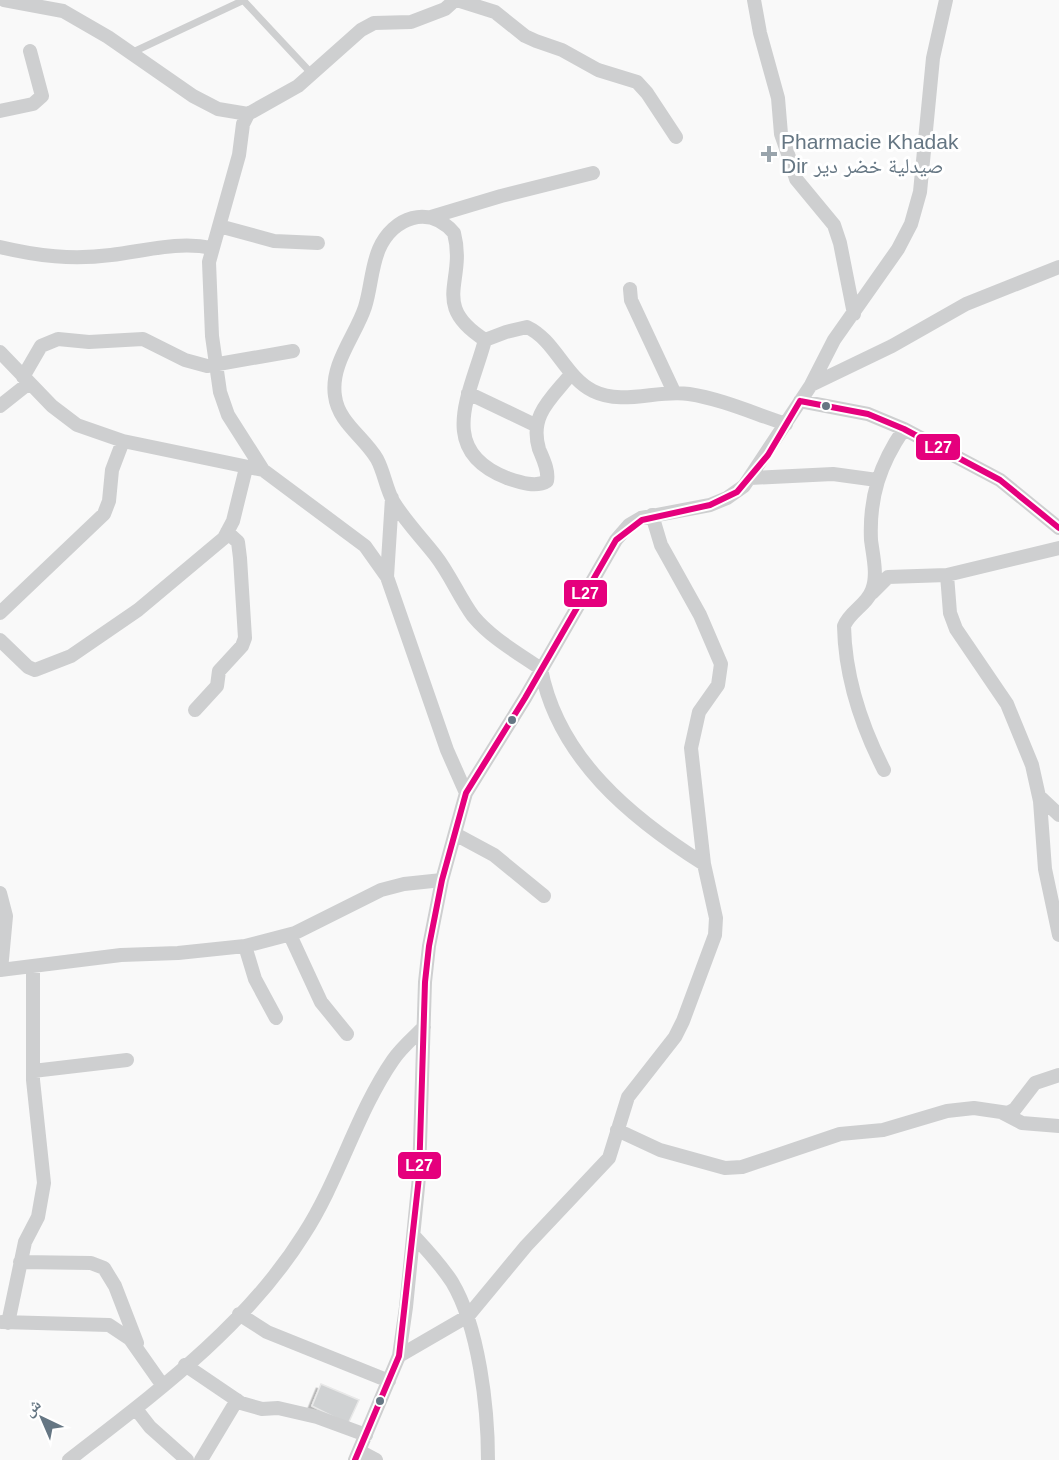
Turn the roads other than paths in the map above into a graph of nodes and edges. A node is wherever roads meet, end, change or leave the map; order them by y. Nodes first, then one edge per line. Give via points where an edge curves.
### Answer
1 (244, 0) edge
2 (456, 0) edge
3 (754, 0) edge
4 (946, 0) edge
5 (12, 1) edge
6 (30, 51) dead end
7 (131, 53) junction
8 (312, 74) junction
9 (0, 111) edge
10 (248, 114) junction
11 (676, 137) dead end
12 (594, 173) dead end
13 (431, 217) junction
14 (219, 226) junction
15 (318, 243) dead end
16 (0, 247) edge
17 (212, 248) junction
18 (1059, 267) edge
19 (630, 289) dead end
20 (854, 314) junction
21 (485, 340) junction
22 (293, 351) dead end
23 (0, 352) edge
24 (216, 365) junction
25 (571, 374) junction
26 (26, 380) junction
27 (811, 385) junction
28 (674, 392) junction
29 (468, 393) junction
30 (800, 401) junction
31 (0, 406) edge
32 (786, 424) junction
33 (535, 425) junction
34 (904, 429) junction
35 (123, 441) junction
36 (246, 468) junction
37 (263, 470) junction
38 (750, 478) junction
39 (877, 480) junction
40 (392, 498) junction
41 (652, 515) junction
42 (1059, 528) edge
43 (227, 532) junction
44 (1059, 548) edge
45 (947, 575) junction
46 (387, 577) junction
47 (872, 593) junction
48 (0, 613) edge
49 (0, 640) edge
50 (541, 669) junction
51 (195, 710) dead end
52 (884, 770) dead end
53 (466, 793) junction
54 (1039, 796) junction
55 (1059, 814) edge
56 (455, 834) junction
57 (704, 864) junction
58 (442, 880) junction
59 (0, 894) edge
60 (544, 896) dead end
61 (290, 935) junction
62 (1059, 935) edge
63 (245, 946) junction
64 (33, 966) junction
65 (1, 970) edge
66 (276, 1018) dead end
67 (424, 1027) junction
68 (347, 1034) dead end
69 (127, 1060) dead end
70 (33, 1071) junction
71 (1059, 1075) edge
72 (1003, 1113) junction
73 (1059, 1126) edge
74 (617, 1130) junction
75 (414, 1236) junction
76 (20, 1262) junction
77 (239, 1314) junction
78 (468, 1316) junction
79 (4, 1322) edge
80 (141, 1353) junction
81 (399, 1356) junction
82 (185, 1365) junction
83 (388, 1381) junction
84 (163, 1386) junction
85 (237, 1400) junction
86 (136, 1409) junction
87 (366, 1435) junction
88 (357, 1455) edge
89 (69, 1460) edge
90 (186, 1460) edge
91 (201, 1460) edge
92 (376, 1460) edge
93 (488, 1460) edge

1 - 7 lane
1 - 8 lane
2 - 8 street via 445,9 411,22 374,24 361,30
2 - 11 street via 495,12 525,36 598,70 637,82
3 - 20 street via 778,98 781,134 796,179 834,225
4 - 20 street via 933,58 920,192 911,224
5 - 7 street via 63,11
6 - 9 street via 42,96 33,104
7 - 10 street via 218,109
8 - 10 street via 280,98
10 - 14 street
12 - 13 street
13 - 21 street via 450,229 456,238 454,310
13 - 40 street via 412,219 384,240 375,261 366,305 344,352 334,390 342,415 377,460
14 - 15 street via 274,241
14 - 17 street
16 - 17 street via 64,258 184,245
17 - 24 street via 209,262
18 - 27 street via 966,304
19 - 28 street via 631,300
20 - 27 street via 834,340
21 - 25 street via 527,327
21 - 29 street
22 - 24 street
23 - 26 street
24 - 26 street via 185,360 143,339 58,339 41,346
24 - 37 street via 228,415
25 - 28 street via 602,394 634,397
25 - 33 street
26 - 31 street
26 - 35 street via 72,422
27 - 30 street
28 - 32 street via 692,394
29 - 33 street
29 - 33 street via 462,423 464,437 477,459 500,475 531,484 547,481
30 - 32 street
30 - 34 street via 868,414
32 - 38 street
34 - 39 street
34 - 42 street via 1000,480
35 - 36 street
35 - 48 street via 112,470 105,514
36 - 37 street
36 - 43 street
37 - 46 street via 365,546
38 - 39 street via 833,474
38 - 41 street via 727,498 710,505
39 - 47 street via 871,522 875,579
40 - 46 street
40 - 50 street via 450,574 473,615 501,642
41 - 50 street via 629,525 616,540
41 - 57 street via 661,545 721,664 718,685 699,712 691,748
43 - 49 street via 138,610 72,656 35,670
43 - 51 street via 238,542 245,638 219,671 217,686
44 - 45 street
45 - 47 street via 888,577
45 - 54 street via 950,613 956,629 1007,704 1032,765
46 - 53 street via 447,750
47 - 52 street via 846,619 844,637 849,675
50 - 53 street
50 - 57 street via 546,697 556,719 595,776 625,806
53 - 56 street
54 - 55 street
54 - 62 street via 1044,860
56 - 58 street
56 - 60 street via 494,855
57 - 74 street via 716,918 711,946 675,1037 628,1096
58 - 61 street via 381,890
58 - 67 street via 429,946
59 - 65 street via 6,916
61 - 63 street
61 - 68 street via 321,1002
63 - 64 street
63 - 66 street via 255,979
64 - 65 street
64 - 70 street
67 - 75 street
67 - 77 street via 393,1059 305,1234 278,1272
69 - 70 street
70 - 76 street via 34,1115 44,1183 38,1217
71 - 72 street via 1035,1083 1015,1109
72 - 73 street via 1022,1123
72 - 74 street via 974,1108 947,1111 883,1130 840,1134 742,1167 725,1168 660,1150
74 - 78 street via 614,1150 602,1167 526,1246
75 - 78 street via 440,1265
75 - 81 street
76 - 79 street
76 - 80 street via 92,1263 104,1268
77 - 82 street
77 - 83 street via 267,1332
78 - 81 street
78 - 93 street via 488,1432
79 - 80 street via 108,1325 130,1339
80 - 84 street
81 - 83 street
82 - 84 street
82 - 85 street
83 - 87 street
84 - 86 street
85 - 87 street via 262,1409 278,1408 317,1417
85 - 91 street
86 - 89 street
86 - 90 street
87 - 88 street
88 - 92 street

